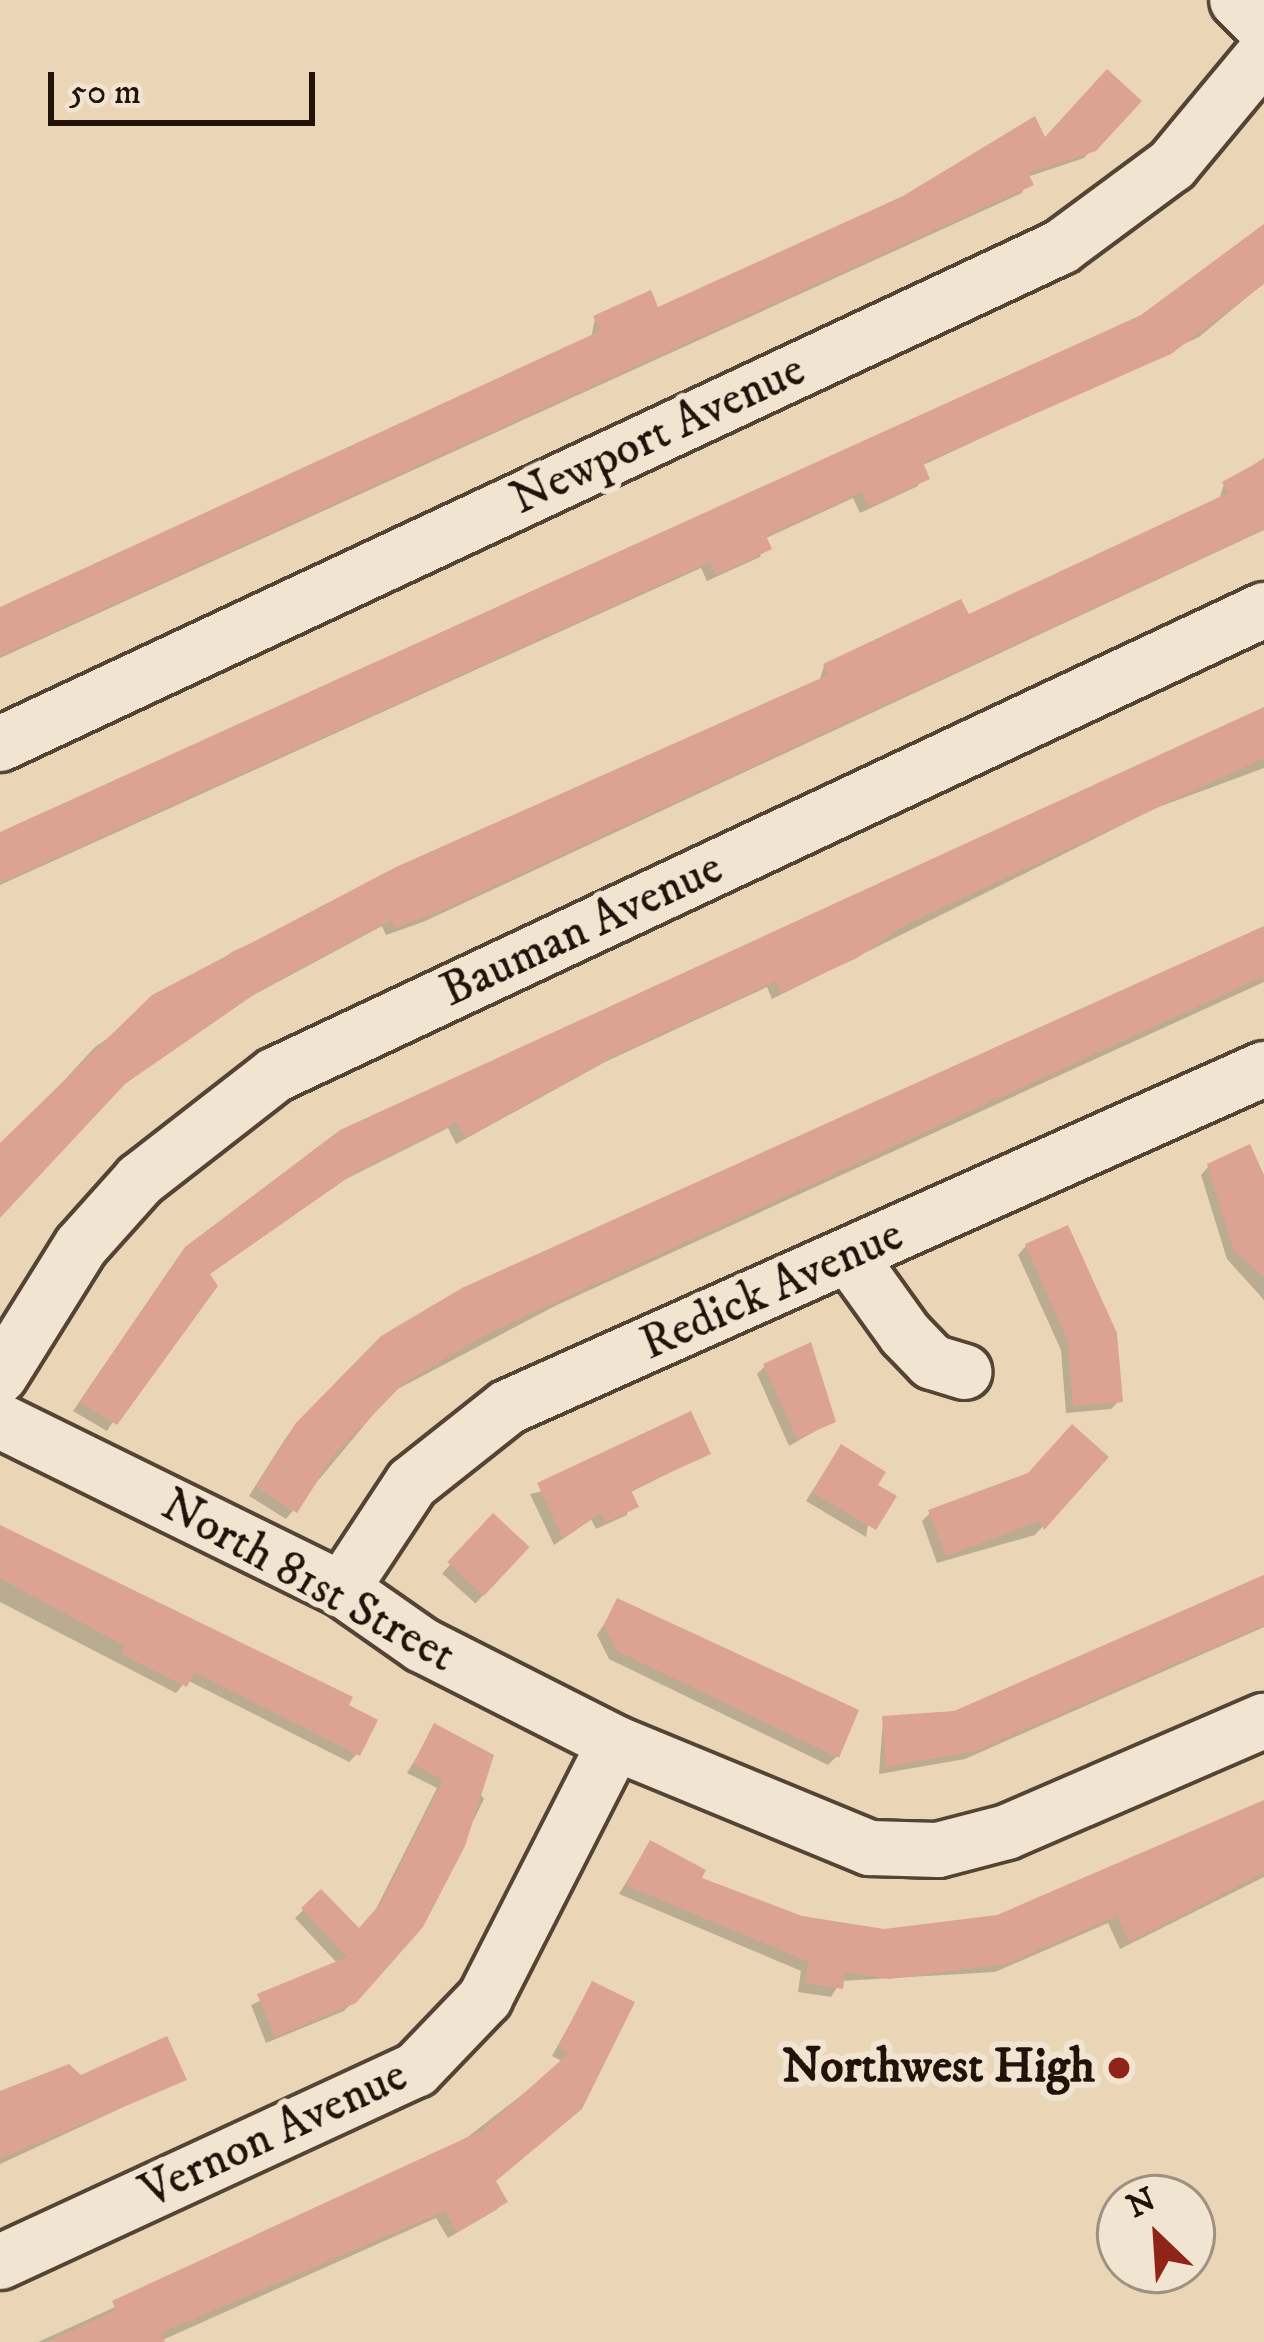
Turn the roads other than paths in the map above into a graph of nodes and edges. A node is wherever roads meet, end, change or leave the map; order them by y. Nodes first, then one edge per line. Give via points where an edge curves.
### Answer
1 (1237, 0) edge
2 (1264, 27) edge
3 (1264, 54) edge
4 (1264, 610) edge
5 (0, 744) edge
6 (1264, 1069) edge
7 (850, 1256) junction
8 (964, 1372) dead end
9 (0, 1376) edge
10 (0, 1421) edge
11 (342, 1589) junction
12 (1264, 1721) edge
13 (615, 1743) junction
14 (0, 2262) edge

1 - 2 street
3 - 5 street, Newport Avenue via 1172,165 1061,247
4 - 9 street, Bauman Avenue via 275,1075 140,1180 81,1246
6 - 7 street, Redick Avenue
7 - 8 street via 932,1362
7 - 11 street, Redick Avenue via 508,1407 412,1483
10 - 11 street, North 81st Street
11 - 13 street, North 81st Street via 422,1645
12 - 13 street via 1007,1832 938,1850 870,1848 788,1822
13 - 14 street, Vernon Avenue via 485,1998 416,2070

